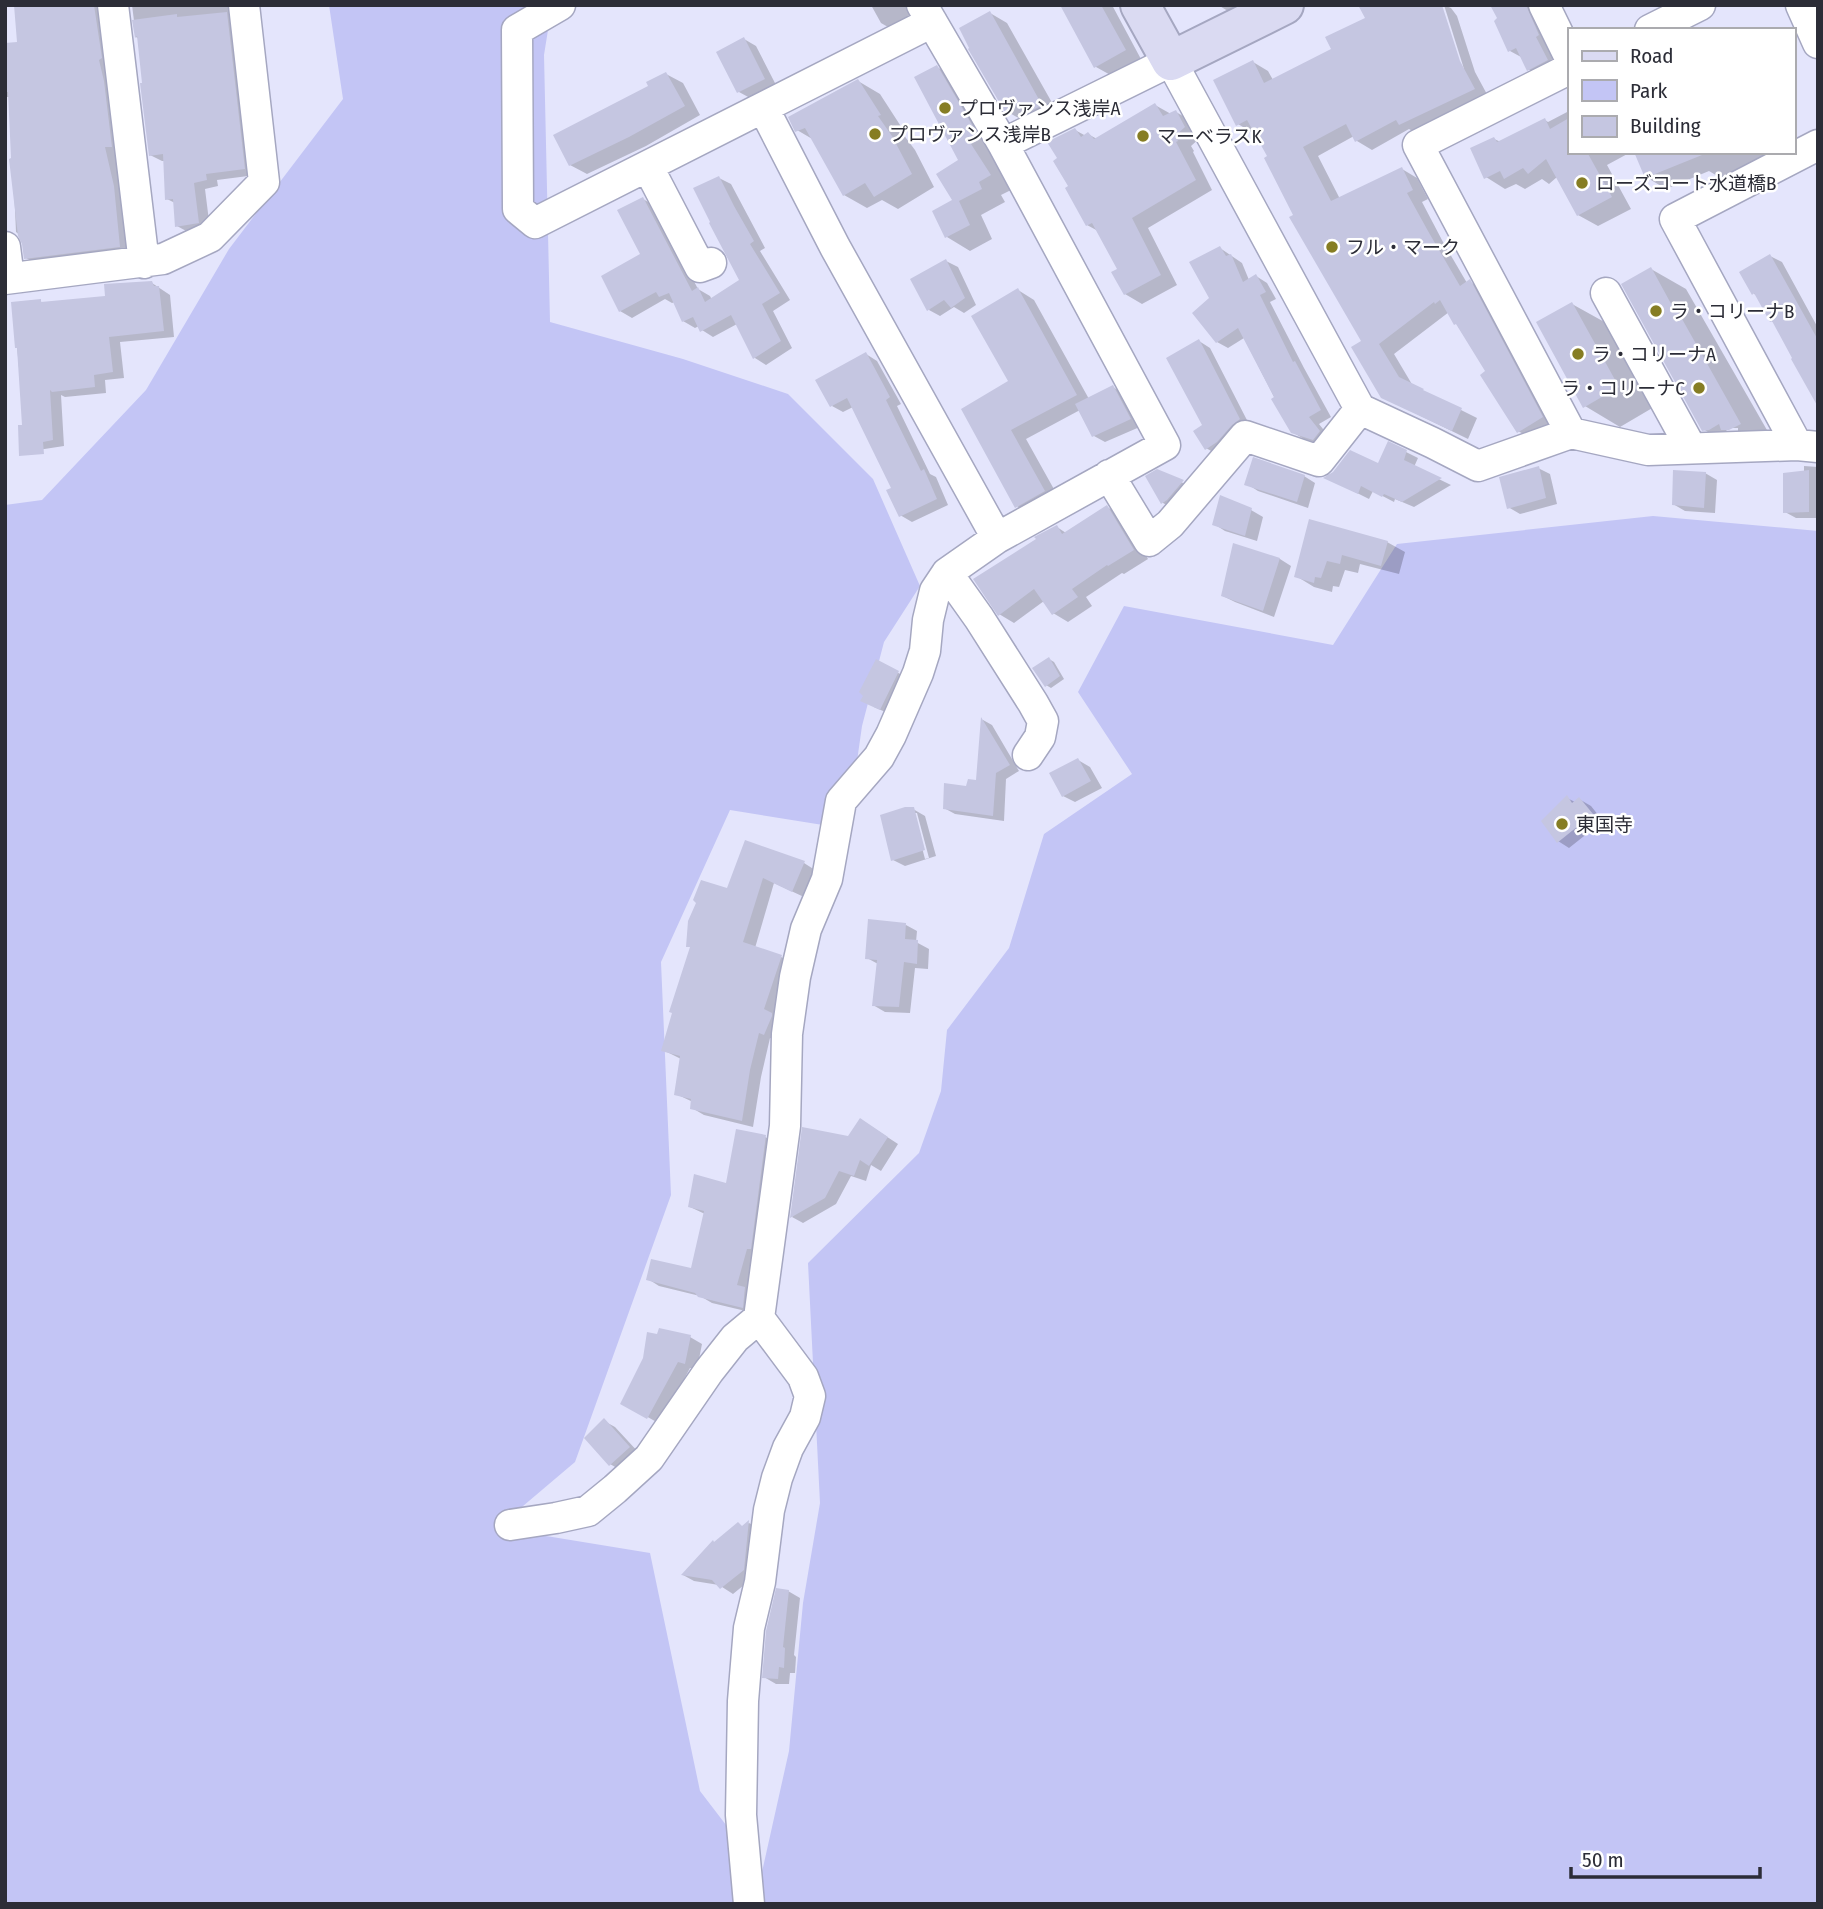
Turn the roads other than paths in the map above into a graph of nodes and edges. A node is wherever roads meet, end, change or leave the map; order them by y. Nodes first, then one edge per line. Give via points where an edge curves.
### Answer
1 (113, 5) edge
2 (244, 5) edge
3 (560, 5) edge
4 (1140, 5) edge
5 (1284, 5) edge
6 (1544, 5) edge
7 (1700, 5) edge
8 (1801, 5) edge
9 (927, 14) edge
10 (1654, 28) edge
11 (1818, 43) edge
12 (1568, 54) edge
13 (1171, 61) junction
14 (1568, 70) edge
15 (764, 108) junction
16 (1003, 144) junction
17 (1818, 145) edge
18 (648, 167) junction
19 (5, 247) edge
20 (144, 263) junction
21 (711, 263) dead end
22 (7, 279) edge
23 (1606, 293) dead end
24 (1360, 409) junction
25 (1571, 433) junction
26 (1807, 446) edge
27 (1691, 448) junction
28 (1109, 475) junction
29 (997, 538) junction
30 (947, 573) junction
31 (1028, 755) dead end
32 (759, 1318) junction
33 (510, 1525) dead end
34 (749, 1904) edge

1 - 20 street
2 - 20 street via 264,182 210,237
3 - 18 street via 517,30 518,209 535,223
4 - 13 street
5 - 13 street
6 - 12 street
7 - 10 street
8 - 11 street
9 - 15 street
9 - 16 street
13 - 16 street
13 - 24 street
14 - 25 street via 1418,145
15 - 18 street
15 - 29 street via 835,247
16 - 28 street via 1165,445
17 - 26 street via 1675,219
18 - 21 street via 700,267
19 - 22 street
20 - 22 street
23 - 27 street
24 - 25 street via 1478,466
24 - 28 street via 1319,461 1245,436 1170,524 1149,541
25 - 27 street via 1648,450
26 - 27 street
28 - 29 street
29 - 30 street
30 - 31 street via 1043,721 1040,737
30 - 32 street via 935,592 918,673 891,735 879,757 841,801 827,879 806,929 787,1034 785,1126
32 - 33 street via 735,1338 709,1371 649,1458 615,1489 588,1511
32 - 34 street via 803,1377 810,1396 777,1478 749,1628 741,1815

